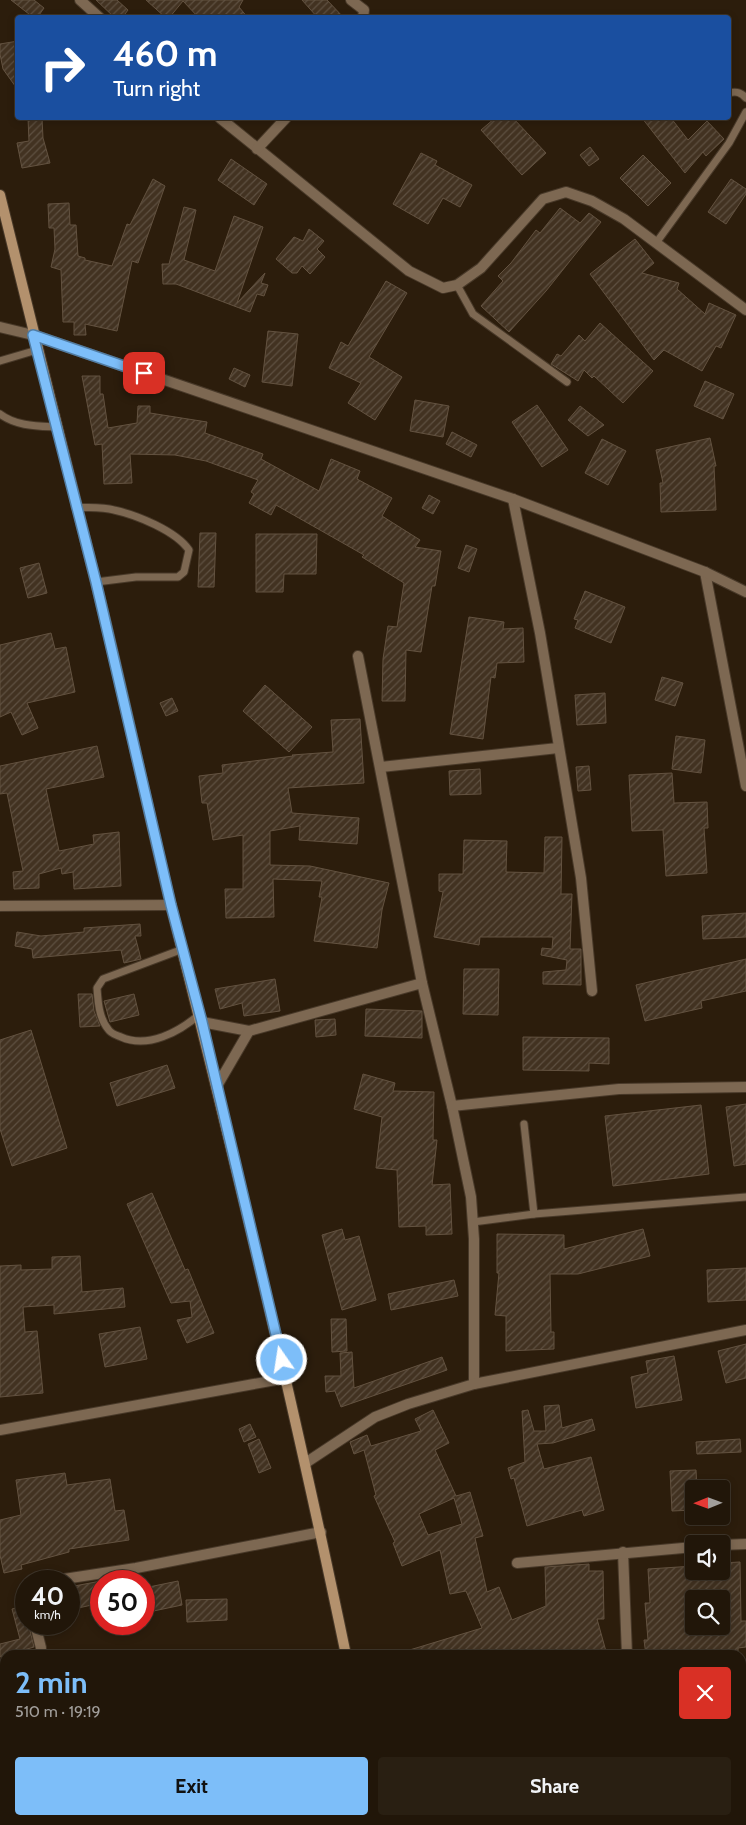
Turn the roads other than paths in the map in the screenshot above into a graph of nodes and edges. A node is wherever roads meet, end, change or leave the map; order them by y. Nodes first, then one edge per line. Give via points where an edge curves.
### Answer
1 (80, 0) edge
2 (351, 0) edge
3 (97, 15) edge
4 (363, 15) edge
5 (731, 93) edge
6 (746, 98) edge
7 (746, 112) edge
8 (223, 120) edge
9 (284, 120) edge
10 (258, 148) junction
11 (0, 195) edge
12 (656, 243) junction
13 (457, 285) junction
14 (746, 310) edge
15 (0, 327) edge
16 (33, 335) junction
17 (37, 350) junction
18 (0, 361) edge
19 (567, 382) dead end
20 (0, 414) edge
21 (56, 427) junction
22 (513, 499) junction
23 (75, 507) junction
24 (705, 572) junction
25 (96, 582) junction
26 (746, 592) edge
27 (358, 656) dead end
28 (558, 748) junction
29 (381, 767) junction
30 (746, 786) edge
31 (171, 905) junction
32 (0, 906) edge
33 (183, 949) junction
34 (422, 983) junction
35 (592, 991) dead end
36 (201, 1018) junction
37 (250, 1031) junction
38 (217, 1086) junction
39 (746, 1087) edge
40 (452, 1106) junction
41 (524, 1124) dead end
42 (746, 1197) edge
43 (534, 1214) junction
44 (473, 1222) junction
45 (746, 1330) edge
46 (287, 1378) junction
47 (474, 1384) junction
48 (0, 1430) edge
49 (306, 1462) junction
50 (321, 1532) junction
51 (746, 1544) edge
52 (730, 1545) edge
53 (685, 1548) edge
54 (623, 1552) junction
55 (517, 1563) dead end
56 (80, 1577) edge
57 (38, 1635) edge
58 (41, 1648) dead end
59 (345, 1650) edge
60 (627, 1650) edge

1 - 3 street
2 - 4 street via 364,10
5 - 6 lane
7 - 12 lane via 729,143
8 - 10 street
9 - 10 street
10 - 13 street via 409,271 443,288
11 - 16 main road
12 - 13 street via 624,219 592,201 566,192 543,199 481,268
12 - 14 street
13 - 19 lane via 473,314
15 - 16 street
16 - 17 main road
16 - 22 street
17 - 18 lane
17 - 21 main road
20 - 21 lane via 28,426
21 - 23 main road
22 - 24 street
22 - 28 street via 540,633
23 - 25 main road
23 - 25 lane via 114,510 163,528 189,550 184,572 178,577
24 - 26 street
24 - 30 street
25 - 31 main road
27 - 29 street
28 - 29 street
28 - 35 street via 581,878
29 - 34 street
31 - 32 street
31 - 33 main road
33 - 36 main road
33 - 36 lane via 103,979 97,988 100,1012 112,1033 142,1043 170,1034
34 - 37 street
34 - 40 street
36 - 37 street
36 - 38 main road
37 - 38 street
38 - 46 main road
39 - 40 street via 619,1089
40 - 44 street
41 - 43 lane
42 - 43 lane
43 - 44 lane
44 - 47 street
45 - 47 street
46 - 48 street
46 - 49 main road
47 - 49 street via 375,1417
49 - 50 main road
50 - 56 street
50 - 59 main road
51 - 52 street
53 - 54 street
54 - 55 street
54 - 60 street
57 - 58 street

